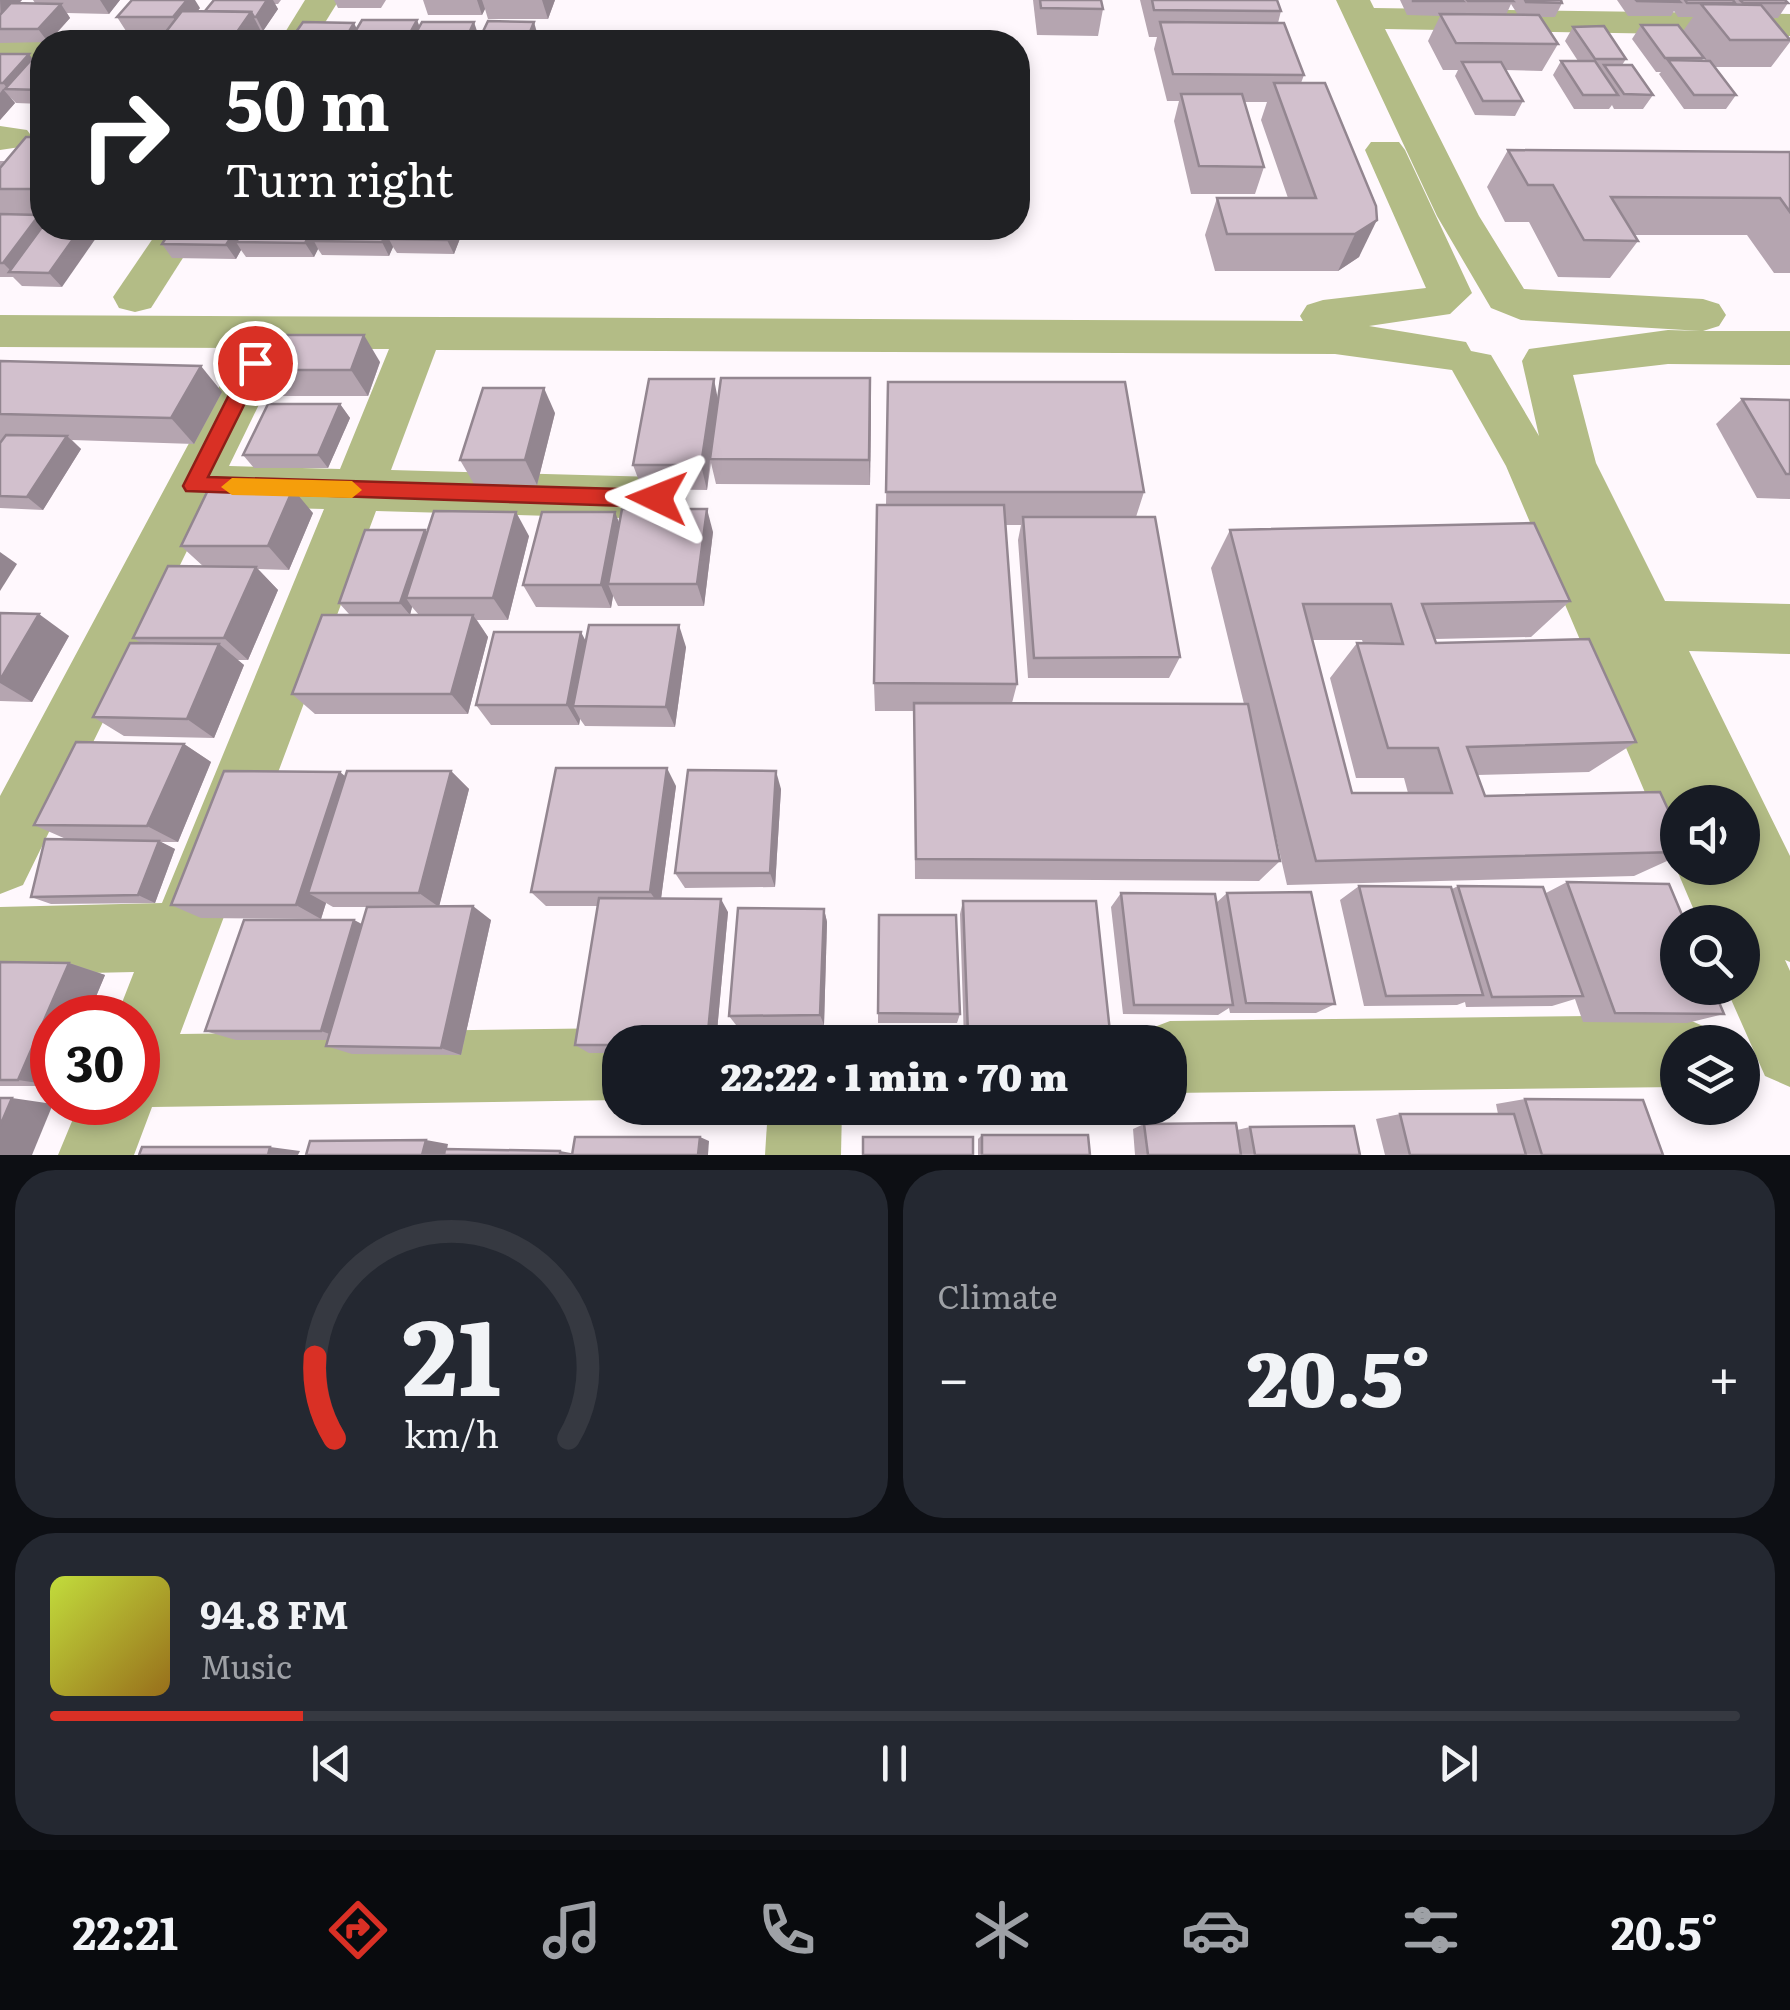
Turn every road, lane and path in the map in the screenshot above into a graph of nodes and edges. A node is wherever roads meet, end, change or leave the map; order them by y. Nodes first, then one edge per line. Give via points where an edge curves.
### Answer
1 (322, 0) edge
2 (1317, 0) edge
3 (1357, 9) edge
4 (1790, 25) edge
5 (303, 30) edge
6 (0, 50) edge
7 (30, 51) edge
8 (173, 240) edge
9 (135, 297) junction
10 (0, 298) edge
11 (1442, 298) junction
12 (1514, 301) junction
13 (1790, 316) edge
14 (0, 331) edge
15 (271, 332) junction
16 (419, 333) junction
17 (1790, 348) edge
18 (1462, 360) junction
19 (1546, 361) junction
20 (194, 486) junction
21 (357, 490) junction
22 (657, 498) dead end
23 (1646, 625) junction
24 (1790, 629) edge
25 (1672, 785) edge
26 (1722, 785) edge
27 (0, 862) edge
28 (1760, 866) edge
29 (1790, 928) edge
30 (184, 938) junction
31 (0, 941) edge
32 (1760, 984) edge
33 (160, 997) edge
34 (1760, 1051) edge
35 (1790, 1051) edge
36 (1660, 1052) edge
37 (1187, 1058) edge
38 (602, 1064) edge
39 (160, 1071) edge
40 (108, 1125) edge
41 (804, 1125) edge
42 (96, 1155) edge
43 (803, 1155) edge

1 - 5 street
2 - 11 street
3 - 4 street
3 - 12 street via 1458,216
6 - 7 street
8 - 9 street
9 - 10 street
9 - 11 street via 1327,316
11 - 12 street via 1469,290
11 - 18 street via 1428,325
12 - 13 street via 1649,314
12 - 19 street via 1549,333
14 - 15 street
15 - 16 street
15 - 20 street
16 - 18 street via 1335,338
16 - 21 street
17 - 19 street via 1668,347
18 - 19 street via 1514,374
18 - 25 street via 1530,464
19 - 23 street via 1570,463
20 - 21 street
20 - 27 street
21 - 22 street
21 - 30 street
23 - 24 street
23 - 26 street
28 - 29 street
30 - 31 street
30 - 33 street
32 - 35 street
34 - 35 street
36 - 37 street
38 - 39 street
40 - 42 street
41 - 43 street

